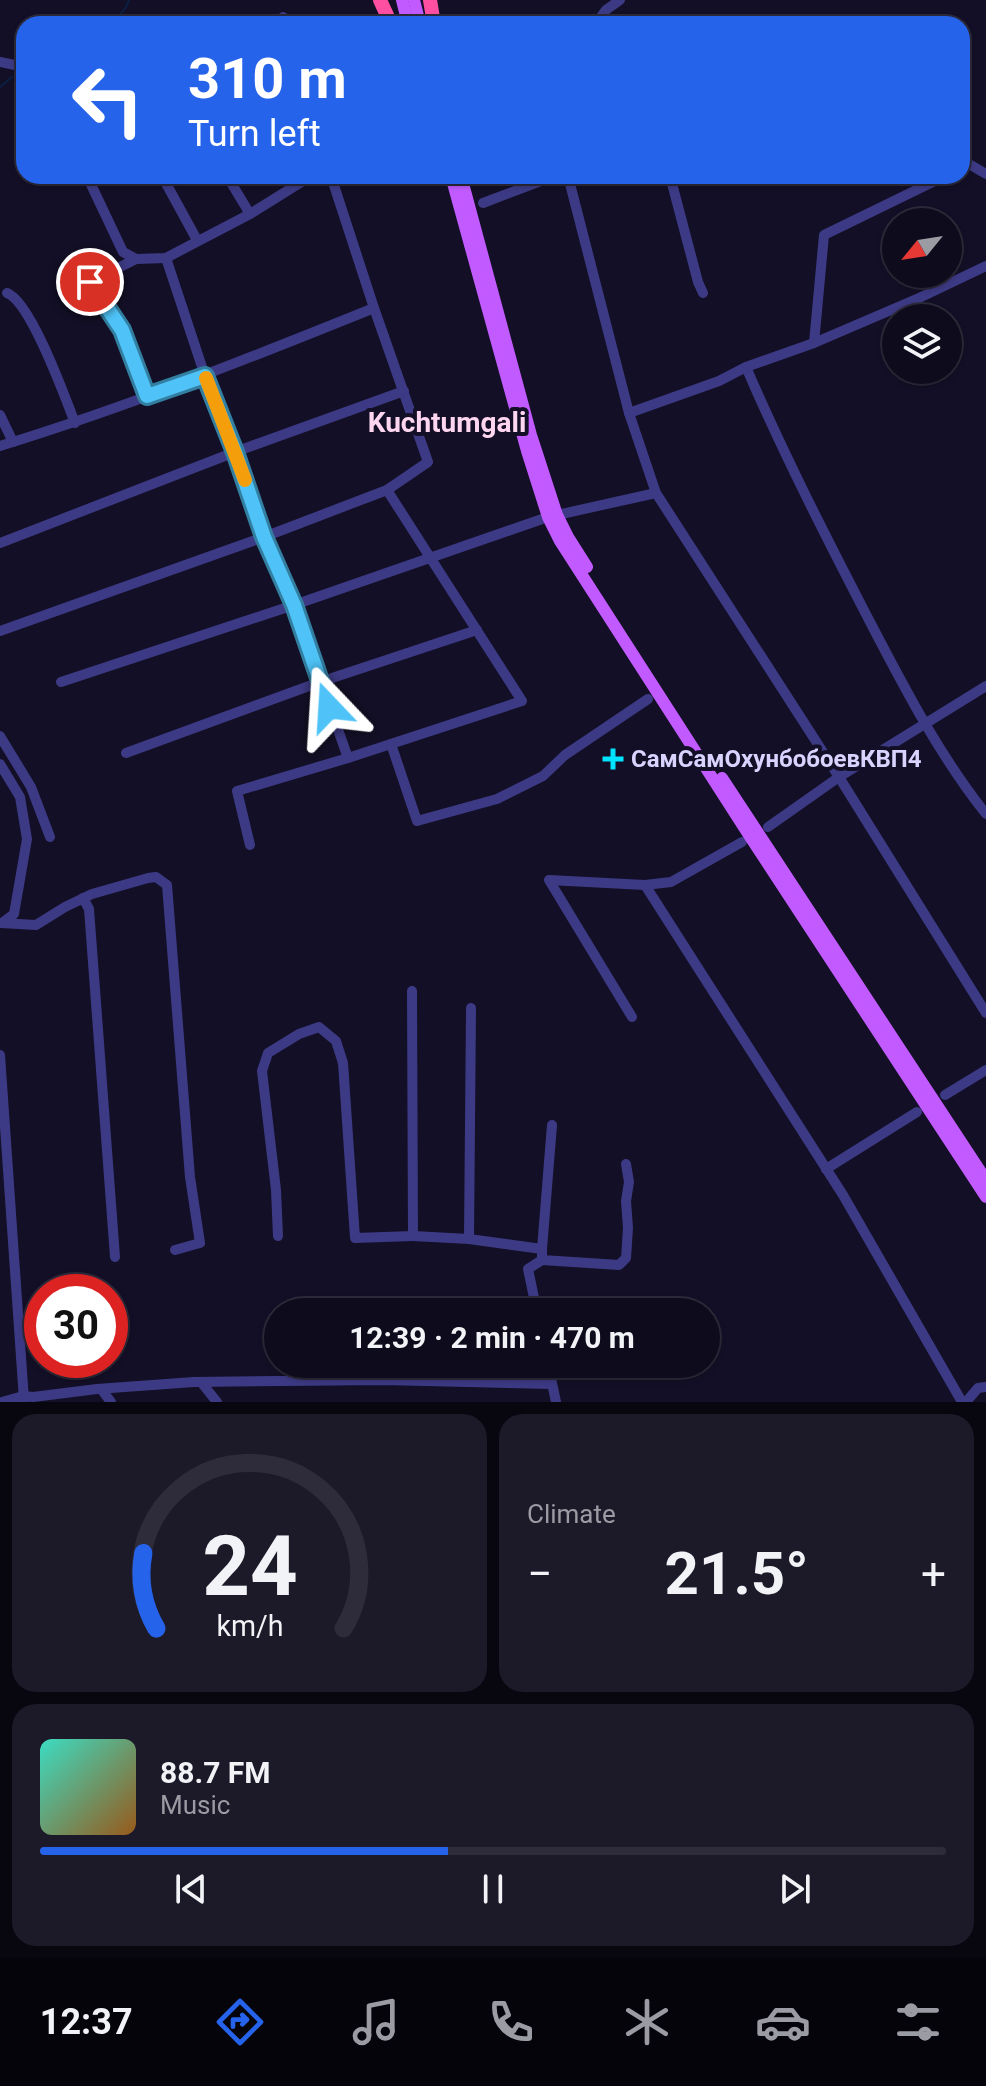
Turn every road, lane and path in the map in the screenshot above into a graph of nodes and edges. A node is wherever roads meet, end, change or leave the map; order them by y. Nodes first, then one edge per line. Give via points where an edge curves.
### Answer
1 (620, 0) edge
2 (602, 16) edge
3 (91, 184) edge
4 (166, 184) edge
5 (232, 184) edge
6 (298, 184) edge
7 (334, 184) edge
8 (453, 184) edge
9 (463, 184) edge
10 (533, 184) edge
11 (570, 184) edge
12 (672, 184) edge
13 (929, 184) edge
14 (483, 203) dead end
15 (250, 214) junction
16 (197, 240) junction
17 (166, 258) junction
18 (136, 259) junction
19 (986, 266) edge
20 (7, 293) dead end
21 (703, 293) dead end
22 (374, 308) junction
23 (814, 343) junction
24 (746, 367) junction
25 (205, 376) junction
26 (404, 391) junction
27 (147, 396) junction
28 (629, 413) junction
29 (0, 415) edge
30 (75, 423) junction
31 (13, 442) junction
32 (0, 446) edge
33 (235, 452) junction
34 (387, 490) junction
35 (656, 493) junction
36 (552, 516) junction
37 (264, 537) junction
38 (0, 543) edge
39 (430, 557) junction
40 (294, 605) junction
41 (477, 630) junction
42 (0, 631) edge
43 (61, 682) dead end
44 (320, 682) junction
45 (986, 686) edge
46 (648, 699) dead end
47 (925, 724) junction
48 (0, 736) edge
49 (391, 744) junction
50 (126, 753) dead end
51 (348, 758) junction
52 (0, 764) edge
53 (839, 777) junction
54 (986, 814) edge
55 (768, 827) dead end
56 (50, 837) dead end
57 (742, 842) dead end
58 (250, 845) dead end
59 (645, 885) junction
60 (83, 898) junction
61 (1, 923) edge
62 (412, 991) dead end
63 (471, 1008) dead end
64 (986, 1013) edge
65 (632, 1017) dead end
66 (0, 1055) edge
67 (986, 1070) edge
68 (945, 1095) dead end
69 (917, 1112) dead end
70 (552, 1125) dead end
71 (626, 1164) dead end
72 (826, 1169) junction
73 (986, 1180) edge
74 (986, 1197) edge
75 (278, 1236) dead end
76 (413, 1236) junction
77 (469, 1239) junction
78 (175, 1250) dead end
79 (542, 1255) junction
80 (115, 1257) dead end
81 (534, 1298) edge
82 (551, 1378) edge
83 (201, 1382) junction
84 (552, 1384) junction
85 (986, 1387) edge
86 (101, 1389) junction
87 (24, 1399) edge
88 (2, 1402) edge
89 (111, 1402) edge
90 (217, 1402) edge
91 (556, 1402) edge
92 (964, 1402) edge

1 - 2 street
3 - 18 street via 123,252
4 - 16 street
5 - 15 street
6 - 15 street
7 - 22 street
8 - 36 main road via 522,436
9 - 36 main road
10 - 14 street
11 - 28 street
12 - 21 street
13 - 23 street via 824,235
15 - 16 street
16 - 17 street
17 - 18 street
17 - 25 street
18 - 27 street via 90,282 122,330
19 - 23 street
20 - 30 street via 19,302 44,347
22 - 25 street
22 - 26 street
23 - 24 street
24 - 28 street
24 - 47 street via 841,567
25 - 27 street
25 - 33 street
26 - 33 street
26 - 34 street via 428,462
27 - 30 street
28 - 35 street
29 - 31 street
30 - 31 street
31 - 32 street
33 - 37 street
33 - 38 street
34 - 37 street
34 - 39 street
35 - 36 street
35 - 53 street
36 - 39 street
36 - 73 main road
36 - 74 main road via 560,541
37 - 40 street
37 - 42 street
39 - 40 street
39 - 41 street
40 - 43 street
40 - 44 street
41 - 44 street
41 - 49 street via 522,701
44 - 50 street
44 - 51 street
45 - 47 street
46 - 49 street via 543,776 497,799 417,821
47 - 53 street
47 - 54 street
48 - 56 street via 31,787
49 - 51 street
51 - 58 street via 237,791
52 - 61 street via 20,797 27,839 14,914
53 - 55 street
53 - 64 street
57 - 59 street via 671,882
59 - 65 street via 549,880
59 - 72 street
60 - 61 street via 36,925
60 - 78 street via 148,878 167,885 200,1243
60 - 80 street via 89,909
62 - 76 street
63 - 77 street
66 - 87 street
67 - 68 street
69 - 72 street
70 - 79 street
71 - 79 street via 626,1258 619,1265
72 - 92 street
75 - 76 street via 262,1071 268,1053 319,1027 336,1041 343,1063 355,1238
76 - 77 street
77 - 79 street
79 - 81 street via 528,1269
82 - 84 street
83 - 84 street
83 - 86 street
83 - 90 street
84 - 91 street
85 - 92 street
86 - 87 street
86 - 89 street
87 - 88 street

